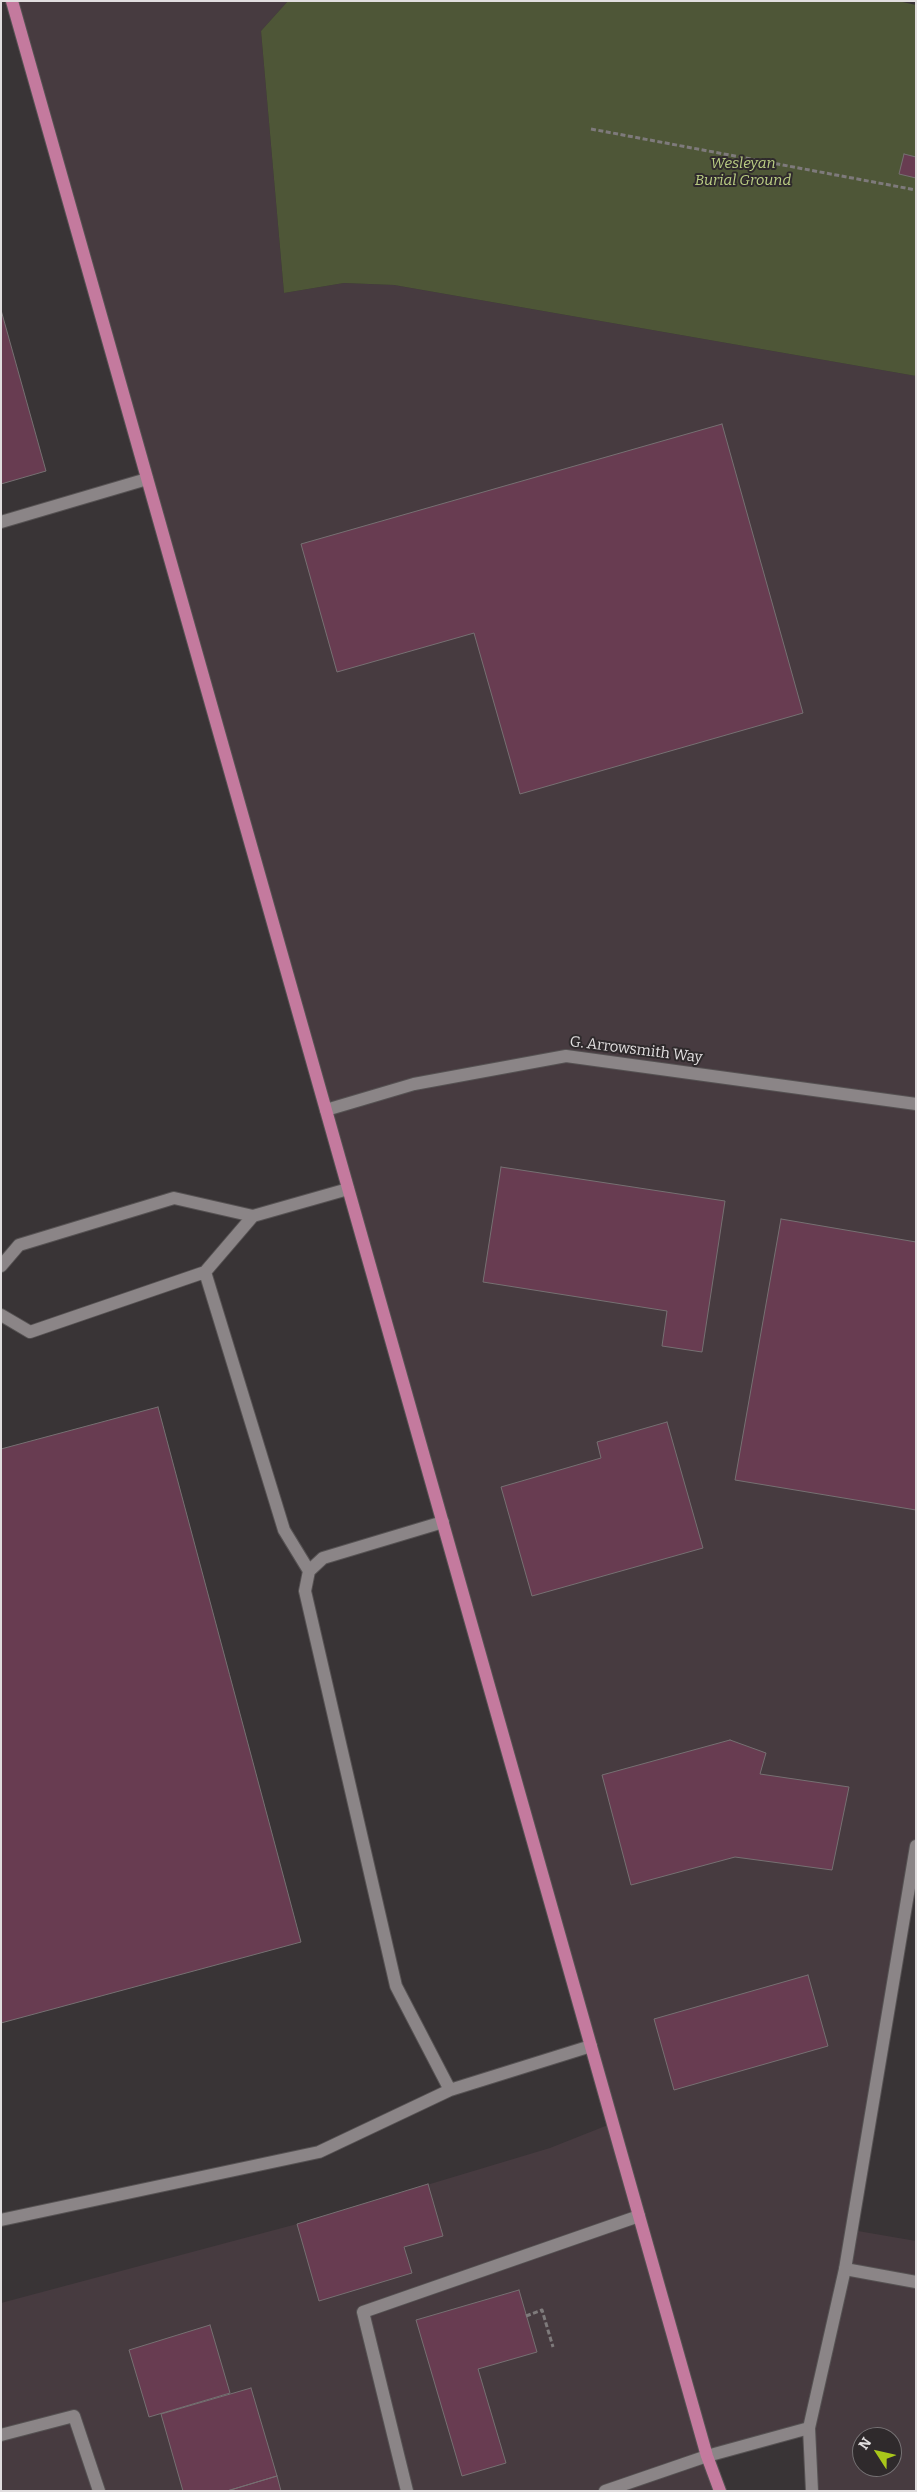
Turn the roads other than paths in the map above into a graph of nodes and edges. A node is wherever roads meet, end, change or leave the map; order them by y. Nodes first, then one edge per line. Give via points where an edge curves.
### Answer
1 (12, 1) edge
2 (147, 479) junction
3 (1, 522) edge
4 (916, 1104) edge
5 (326, 1110) junction
6 (348, 1189) junction
7 (253, 1216) junction
8 (1, 1266) edge
9 (205, 1272) junction
10 (1, 1315) edge
11 (442, 1522) junction
12 (309, 1571) junction
13 (916, 1846) edge
14 (591, 2046) junction
15 (450, 2090) junction
16 (639, 2216) junction
17 (1, 2220) edge
18 (845, 2269) junction
19 (916, 2282) edge
20 (808, 2428) junction
21 (1, 2434) edge
22 (707, 2456) junction
23 (99, 2491) edge
24 (406, 2491) edge
25 (605, 2491) edge
26 (713, 2491) edge
27 (720, 2491) edge
28 (812, 2491) edge

1 - 2 main road
2 - 3 main road
2 - 5 main road
4 - 5 main road, G. Arrowsmith Way via 566,1056 414,1084
5 - 6 main road
6 - 7 main road
6 - 11 main road
7 - 8 main road via 174,1198 19,1245
7 - 9 main road
9 - 10 main road via 30,1332
9 - 12 main road via 284,1530
11 - 12 main road via 324,1558
11 - 14 main road
12 - 15 main road via 304,1591 396,1986
13 - 18 main road
14 - 15 main road
14 - 16 main road
15 - 17 main road via 319,2152
16 - 22 main road
16 - 24 main road via 363,2312
18 - 19 main road
18 - 20 main road
20 - 22 main road
20 - 28 main road
21 - 23 main road via 74,2416
22 - 25 main road
22 - 26 main road
22 - 27 main road

